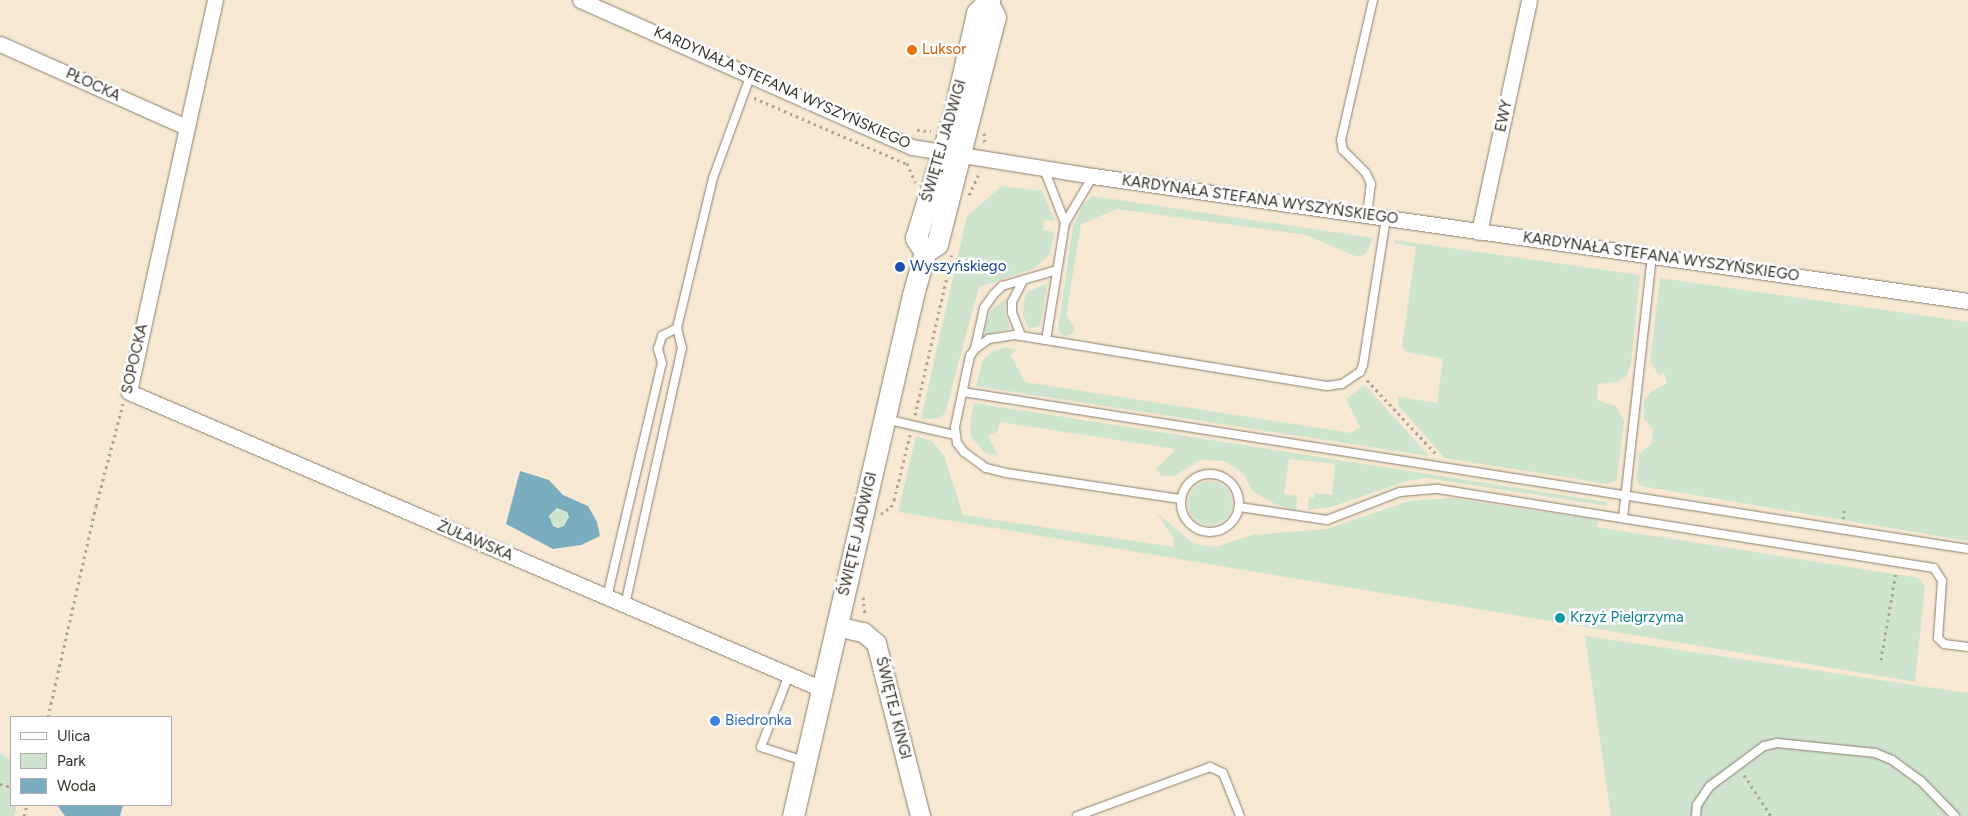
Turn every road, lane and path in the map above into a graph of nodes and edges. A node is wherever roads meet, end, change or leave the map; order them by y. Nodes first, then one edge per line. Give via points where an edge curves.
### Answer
1 (215, 0) edge
2 (580, 0) edge
3 (1373, 0) edge
4 (1529, 0) edge
5 (988, 2) edge
6 (0, 44) edge
7 (751, 74) junction
8 (744, 94) junction
9 (186, 127) junction
10 (951, 154) junction
11 (909, 158) dead end
12 (907, 164) junction
13 (1044, 169) junction
14 (979, 175) dead end
15 (1093, 176) junction
16 (918, 185) dead end
17 (966, 198) dead end
18 (1367, 216) junction
19 (1386, 218) junction
20 (1065, 224) junction
21 (1479, 232) junction
22 (954, 246) dead end
23 (1652, 256) junction
24 (1057, 270) junction
25 (1023, 280) junction
26 (1968, 301) edge
27 (677, 328) junction
28 (1021, 336) junction
29 (1046, 340) junction
30 (975, 349) junction
31 (1360, 372) junction
32 (129, 392) junction
33 (963, 392) junction
34 (885, 419) junction
35 (912, 425) junction
36 (955, 435) junction
37 (1423, 440) dead end
38 (1626, 496) junction
39 (1180, 499) junction
40 (1239, 508) junction
41 (879, 516) dead end
42 (1623, 518) junction
43 (1968, 549) edge
44 (1898, 562) junction
45 (863, 593) dead end
46 (607, 597) junction
47 (625, 605) junction
48 (836, 626) junction
49 (863, 632) junction
50 (1968, 648) edge
51 (1881, 660) dead end
52 (789, 675) junction
53 (822, 689) junction
54 (48, 716) edge
55 (806, 762) junction
56 (1737, 764) junction
57 (793, 816) edge
58 (920, 816) edge
59 (1077, 816) edge
60 (1240, 816) edge
61 (1696, 816) edge
62 (1770, 816) edge
63 (1955, 816) edge

1 - 9 street, SOPOCKA
2 - 7 street, KARDYNAŁA STEFANA WYSZYŃSKIEGO
3 - 18 lane via 1341,140 1343,150 1366,173 1371,184
4 - 21 street, EWY
5 - 10 main road, ŚWIĘTEJ JADWIGI via 995,17
6 - 9 street, PŁOCKA
7 - 8 lane
7 - 10 street, KARDYNAŁA STEFANA WYSZYŃSKIEGO via 912,147
8 - 12 path
8 - 27 lane via 713,178
9 - 32 street, SOPOCKA
10 - 13 street, KARDYNAŁA STEFANA WYSZYŃSKIEGO
10 - 34 main road, ŚWIĘTEJ JADWIGI via 937,244 925,252
11 - 12 path
12 - 16 path
13 - 15 street, KARDYNAŁA STEFANA WYSZYŃSKIEGO
13 - 20 lane
14 - 17 path
15 - 18 street, KARDYNAŁA STEFANA WYSZYŃSKIEGO
15 - 20 lane
18 - 19 street, KARDYNAŁA STEFANA WYSZYŃSKIEGO
19 - 21 street, KARDYNAŁA STEFANA WYSZYŃSKIEGO
19 - 31 lane
20 - 24 lane
21 - 23 street, KARDYNAŁA STEFANA WYSZYŃSKIEGO
22 - 35 path
23 - 26 street, KARDYNAŁA STEFANA WYSZYŃSKIEGO
23 - 38 lane
24 - 25 lane
24 - 29 lane
25 - 28 lane via 1012,302 1012,313
25 - 30 lane via 1002,286 993,295 984,308
27 - 46 lane via 662,336 660,343 662,363
27 - 47 lane via 682,348
28 - 29 lane
28 - 30 lane via 989,339
29 - 31 lane via 1327,386 1350,381
30 - 33 lane via 970,356
31 - 37 path
32 - 46 street, ŻUŁAWSKA
32 - 54 path, SOPOCKA via 118,417
33 - 36 lane
33 - 38 lane
34 - 35 lane
34 - 48 main road, ŚWIĘTEJ JADWIGI
35 - 36 lane
35 - 41 path via 894,500 891,507
36 - 39 lane via 964,452 986,468
38 - 42 lane
38 - 43 lane
39 - 40 lane via 1188,483 1196,477 1214,474 1236,489
39 - 40 lane via 1183,517 1189,525 1206,533 1224,530
40 - 42 lane via 1327,520 1400,492 1438,489
42 - 44 lane
44 - 50 lane via 1938,570 1942,581 1938,638 1944,644
44 - 51 path
45 - 49 path
46 - 47 street, ŻUŁAWSKA
47 - 52 street, ŻUŁAWSKA
48 - 49 street
48 - 53 main road, ŚWIĘTEJ JADWIGI
49 - 58 street, ŚWIĘTEJ KINGI via 876,643
52 - 53 street, ŻUŁAWSKA
52 - 55 lane via 762,747
53 - 55 main road, ŚWIĘTEJ JADWIGI
55 - 57 main road, ŚWIĘTEJ JADWIGI
56 - 61 lane via 1702,794
56 - 62 path
56 - 63 lane via 1764,746 1777,743 1875,753 1892,760 1921,781
59 - 60 lane via 1210,766 1223,774

